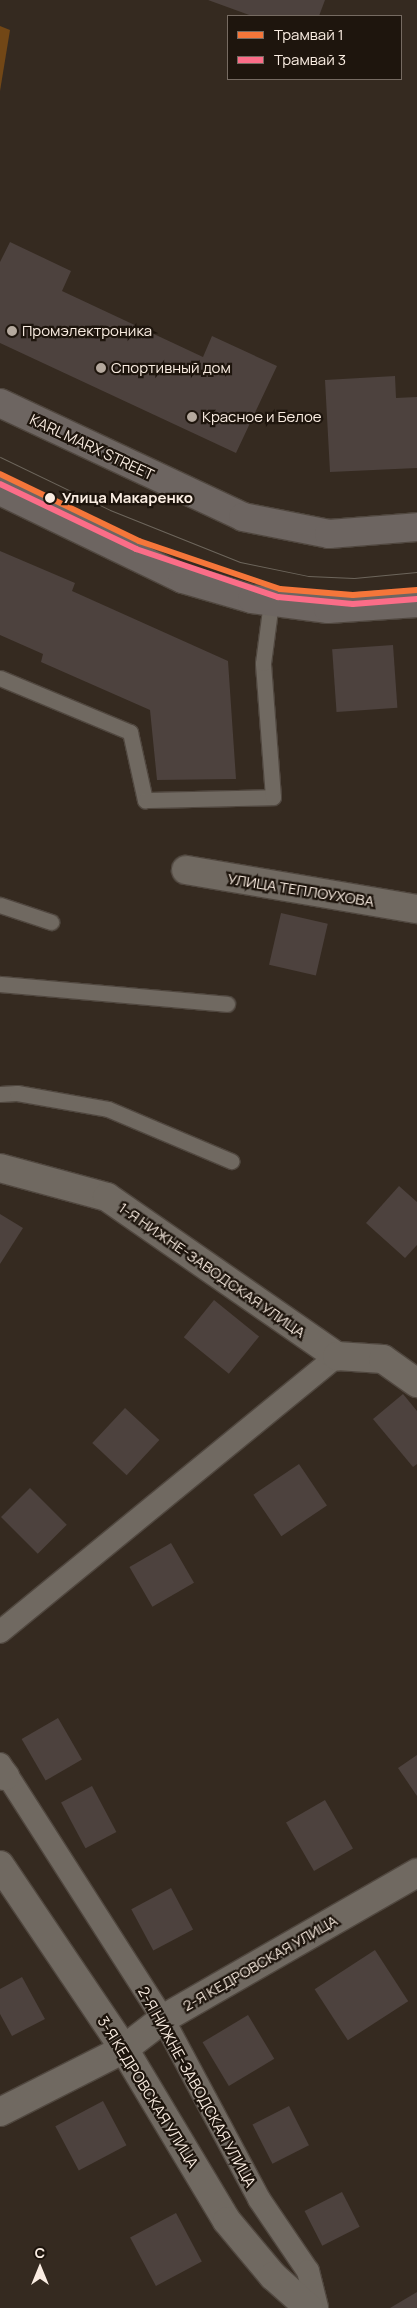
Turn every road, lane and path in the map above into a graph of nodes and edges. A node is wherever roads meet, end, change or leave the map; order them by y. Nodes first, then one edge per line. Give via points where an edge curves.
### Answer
1 (0, 403) edge
2 (0, 491) edge
3 (417, 527) edge
4 (271, 602) junction
5 (417, 602) edge
6 (0, 678) edge
7 (186, 870) dead end
8 (0, 905) edge
9 (417, 909) edge
10 (51, 922) dead end
11 (0, 984) edge
12 (227, 1004) dead end
13 (0, 1094) edge
14 (231, 1161) dead end
15 (0, 1168) edge
16 (337, 1356) junction
17 (417, 1383) edge
18 (0, 1632) edge
19 (2, 1770) edge
20 (0, 1865) edge
21 (417, 1873) edge
22 (163, 2019) junction
23 (124, 2049) junction
24 (0, 2112) edge
25 (309, 2308) edge
26 (317, 2308) edge

1 - 3 main road, KARL MARX STREET via 243,517 329,534
2 - 4 main road via 183,580
4 - 5 main road via 328,609
4 - 6 lane via 262,663 273,797 145,800 130,732
7 - 9 street, УЛИЦА ТЕПЛОУХОВА
8 - 10 lane
11 - 12 lane
13 - 14 lane via 17,1092 108,1108
15 - 16 street, 1-Я НИЖНЕ-ЗАВОДСКАЯ УЛИЦА via 106,1197
16 - 17 street via 383,1359
16 - 18 street
19 - 22 street, 2-Я НИЖНЕ-ЗАВОДСКАЯ УЛИЦА
20 - 23 street, 3-Я КЕДРОВСКАЯ УЛИЦА
21 - 22 street, 2-Я КЕДРОВСКАЯ УЛИЦА
22 - 23 street, 2-Я КЕДРОВСКАЯ УЛИЦА
22 - 26 street, 2-Я НИЖНЕ-ЗАВОДСКАЯ УЛИЦА via 259,2199 308,2272
23 - 24 street, 2-Я КЕДРОВСКАЯ УЛИЦА
23 - 25 street, 3-Я КЕДРОВСКАЯ УЛИЦА via 228,2220 273,2276

